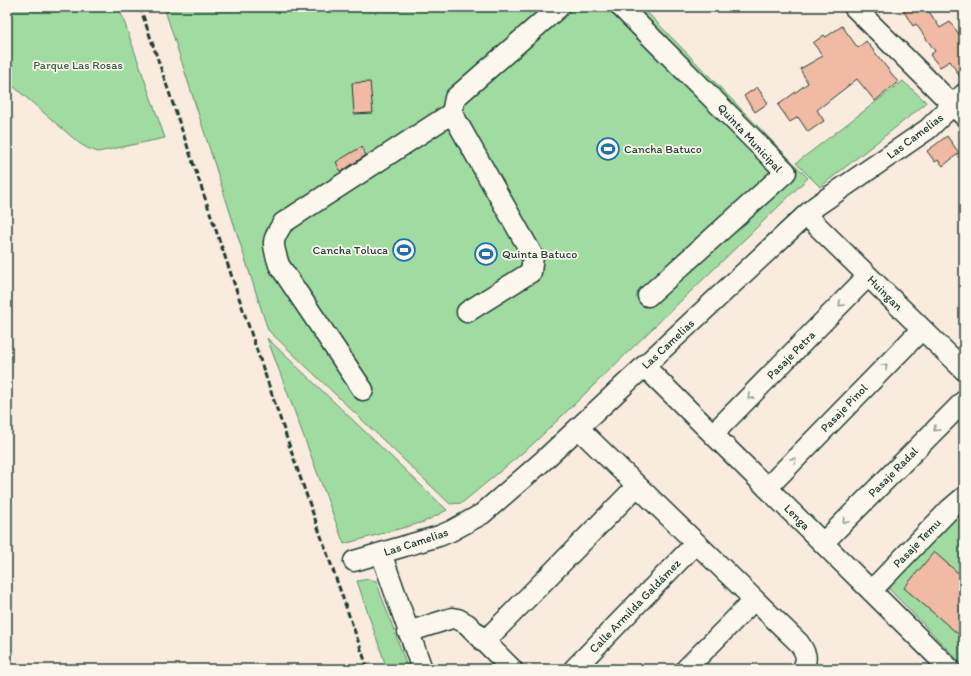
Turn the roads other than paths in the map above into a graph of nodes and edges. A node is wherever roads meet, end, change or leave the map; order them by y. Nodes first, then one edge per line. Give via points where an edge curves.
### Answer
1 (559, 7) edge
2 (621, 7) edge
3 (854, 7) edge
4 (960, 105) edge
5 (452, 113) junction
6 (806, 215) junction
7 (868, 276) junction
8 (648, 296) dead end
9 (467, 312) dead end
10 (922, 329) junction
11 (644, 366) junction
12 (964, 370) edge
13 (363, 390) dead end
14 (964, 401) edge
15 (578, 428) junction
16 (713, 434) junction
17 (637, 486) junction
18 (767, 488) junction
19 (964, 497) edge
20 (696, 543) junction
21 (823, 543) junction
22 (381, 553) junction
23 (354, 561) dead end
24 (871, 591) junction
25 (754, 600) junction
26 (408, 632) junction
27 (484, 642) junction
28 (804, 665) edge
29 (422, 669) edge
30 (512, 669) edge
31 (574, 669) edge
32 (686, 669) edge
33 (950, 669) edge

1 - 5 street via 455,98
2 - 8 street, Quinta Municipal via 786,172
3 - 4 street
4 - 6 street, Las Camelias
5 - 9 street via 533,256 531,272
5 - 13 street via 283,223 273,244 279,265
6 - 7 street, Huingan
6 - 11 street, Las Camelias
7 - 10 street, Huingan
7 -> 16 street, Pasaje Petra
10 - 12 street, Huingan
18 -> 10 street, Pasaje Pinol
11 - 15 street, Las Camelias
11 - 16 street, Lenga
14 -> 21 street, Pasaje Radal
15 - 17 street
15 - 22 street, Las Camelias via 482,514 439,536
16 - 18 street, Lenga
17 - 20 street
17 - 27 street
18 - 21 street, Lenga
19 - 24 street, Pasaje Temu
20 - 25 street
20 - 31 street, Calle Armilda Galdámez
21 - 24 street, Lenga
22 - 23 street, Las Camelias
22 - 26 street
24 - 33 street, Lenga
25 - 28 street via 799,643 804,651
25 - 32 street
26 - 27 street via 452,618 467,624
26 - 29 street
27 - 30 street

